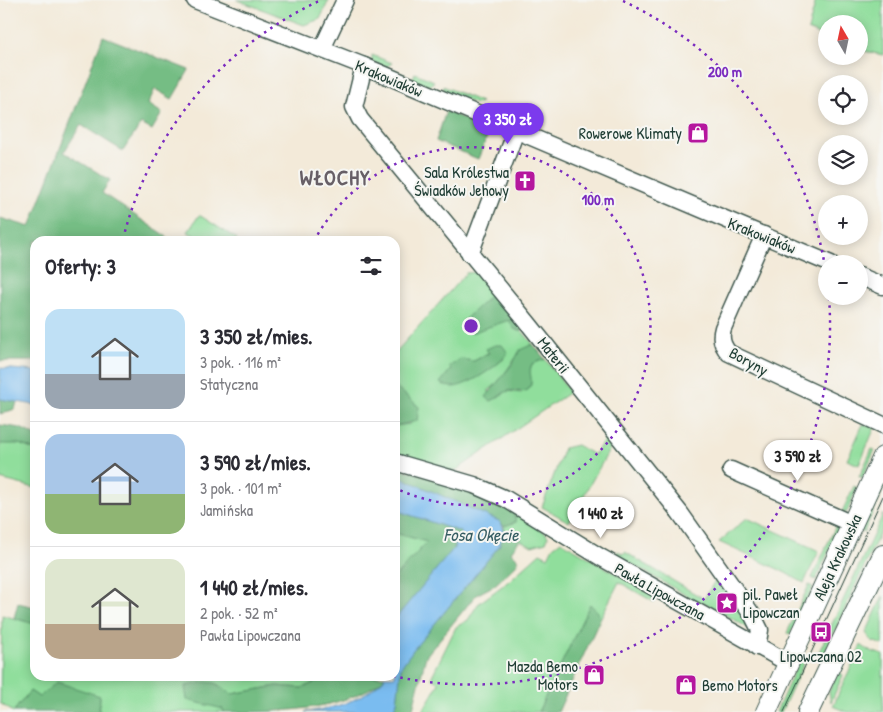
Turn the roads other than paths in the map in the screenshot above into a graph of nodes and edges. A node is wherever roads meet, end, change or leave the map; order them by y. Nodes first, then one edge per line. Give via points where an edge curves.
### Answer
1 (195, 0) edge
2 (346, 0) edge
3 (322, 49) junction
4 (364, 66) junction
5 (516, 131) junction
6 (764, 236) junction
7 (470, 254) junction
8 (818, 259) edge
9 (868, 280) edge
10 (883, 286) edge
11 (883, 425) edge
12 (883, 458) edge
13 (400, 463) edge
14 (731, 470) dead end
15 (852, 524) junction
16 (883, 555) edge
17 (757, 647) junction
18 (788, 663) junction
19 (766, 712) edge
20 (808, 712) edge

1 - 3 street, Krakowiaków
2 - 3 street
3 - 4 street, Krakowiaków
4 - 5 street, Krakowiaków
4 - 7 street, Materii via 356,94 356,114
5 - 6 street, Krakowiaków
5 - 7 street
6 - 8 street, Krakowiaków
6 - 11 street, Boryny via 724,328 724,348
7 - 17 street, Materii via 680,513 753,616 760,630
9 - 10 street
12 - 15 main road, Aleja Krakowska
13 - 17 street, Pawła Lipowczana via 474,485 506,499
14 - 15 street
15 - 18 main road, Aleja Krakowska
16 - 20 main road
17 - 18 street, Pawła Lipowczana
18 - 19 main road, Aleja Krakowska

